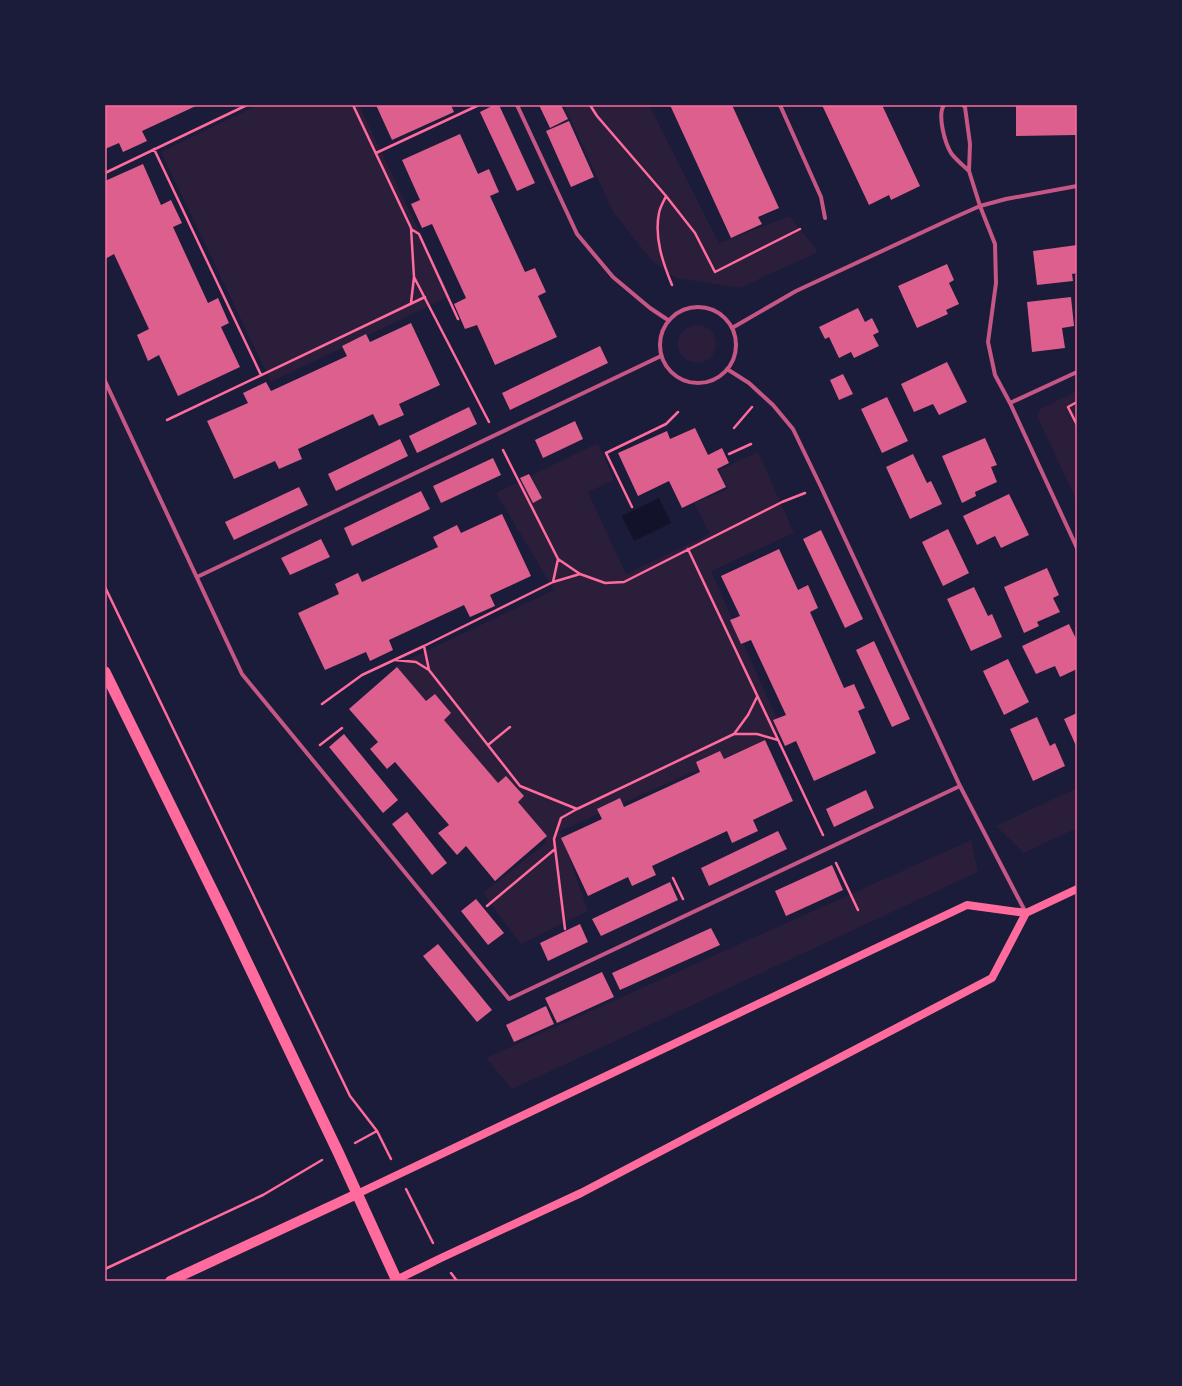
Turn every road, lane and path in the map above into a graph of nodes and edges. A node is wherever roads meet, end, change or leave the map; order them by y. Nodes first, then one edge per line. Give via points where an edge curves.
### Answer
1 (247, 105) edge
2 (353, 105) edge
3 (479, 105) edge
4 (517, 105) edge
5 (590, 105) edge
6 (780, 105) edge
7 (944, 105) edge
8 (963, 105) edge
9 (154, 149) junction
10 (376, 153) junction
11 (969, 171) junction
12 (105, 173) edge
13 (1077, 186) edge
14 (666, 196) junction
15 (980, 206) junction
16 (825, 218) dead end
17 (411, 228) junction
18 (800, 229) dead end
19 (414, 277) junction
20 (672, 286) dead end
21 (425, 297) junction
22 (411, 304) junction
23 (458, 319) dead end
24 (668, 320) junction
25 (732, 328) junction
26 (661, 356) junction
27 (727, 369) junction
28 (1077, 372) edge
29 (261, 375) junction
30 (105, 381) edge
31 (762, 395) junction
32 (1077, 402) edge
33 (1010, 403) junction
34 (678, 412) dead end
35 (167, 420) dead end
36 (490, 422) dead end
37 (1077, 425) edge
38 (734, 428) dead end
39 (645, 435) junction
40 (647, 438) dead end
41 (751, 444) dead end
42 (503, 450) dead end
43 (729, 454) dead end
44 (805, 493) dead end
45 (632, 507) dead end
46 (1077, 548) edge
47 (688, 549) junction
48 (558, 560) junction
49 (580, 574) junction
50 (197, 577) junction
51 (553, 582) junction
52 (105, 587) edge
53 (424, 646) junction
54 (395, 660) junction
55 (429, 670) junction
56 (105, 672) edge
57 (758, 696) junction
58 (322, 704) dead end
59 (510, 726) dead end
60 (342, 728) dead end
61 (734, 734) junction
62 (778, 740) junction
63 (488, 745) junction
64 (308, 755) junction
65 (960, 786) junction
66 (577, 809) junction
67 (824, 836) dead end
68 (556, 849) junction
69 (836, 863) dead end
70 (673, 878) dead end
71 (1077, 889) edge
72 (487, 906) dead end
73 (858, 910) dead end
74 (690, 913) junction
75 (1026, 913) junction
76 (565, 929) dead end
77 (302, 1171) dead end
78 (399, 1174) junction
79 (357, 1194) junction
80 (441, 1258) junction
81 (105, 1269) edge
82 (170, 1281) edge
83 (396, 1281) edge
84 (457, 1281) edge

1 - 9 path
2 - 10 path
3 - 10 path
4 - 24 street via 577,234 613,277
5 - 14 path
6 - 16 street via 822,197
7 - 11 street via 942,127 946,140 951,153
8 - 11 street via 970,144
9 - 12 path
9 - 29 path
10 - 17 path
11 - 15 street
13 - 15 street
14 - 18 path via 695,233 715,272
14 - 20 path via 659,212 657,233 663,262
15 - 25 street via 796,291
15 - 33 street via 995,244 996,283 988,342 995,375
17 - 19 path
17 - 23 path via 419,234
19 - 21 path
19 - 22 path
21 - 22 path
21 - 36 path
22 - 29 path
24 - 25 street via 678,312 702,307 714,310
24 - 26 street via 659,344
25 - 27 street via 735,350
26 - 27 street via 667,368 677,377 689,382 715,378
26 - 50 street
27 - 31 street
28 - 33 street
29 - 35 path
30 - 50 street
31 - 38 path
31 - 65 street via 793,429
32 - 37 path via 1068,407
33 - 46 street
34 - 39 path via 666,424
39 - 40 path
39 - 45 path via 606,453
41 - 43 path
42 - 48 path
44 - 47 path
47 - 49 path via 624,582 605,582
47 - 57 path
48 - 49 path
48 - 51 path
49 - 51 path
50 - 64 street via 242,674
51 - 53 path
52 - 78 path via 350,1096 377,1131
53 - 54 path
53 - 55 path
54 - 55 path via 416,662
54 - 58 path via 362,675
55 - 63 path
56 - 79 highway
57 - 61 path
57 - 62 path
59 - 63 path
60 - 64 path
61 - 62 path via 757,734
61 - 66 path
62 - 67 path
63 - 66 path via 520,786
64 - 74 street via 509,999
65 - 74 street
65 - 75 street
66 - 68 path via 561,818 554,839
68 - 72 path
68 - 76 path
69 - 73 path
70 - 74 path
71 - 75 main road
75 - 78 main road via 967,905
75 - 80 main road via 992,978 581,1193
77 - 81 path via 263,1195
78 - 79 main road
78 - 80 path
79 - 82 main road
79 - 83 highway
80 - 83 main road
80 - 84 path

